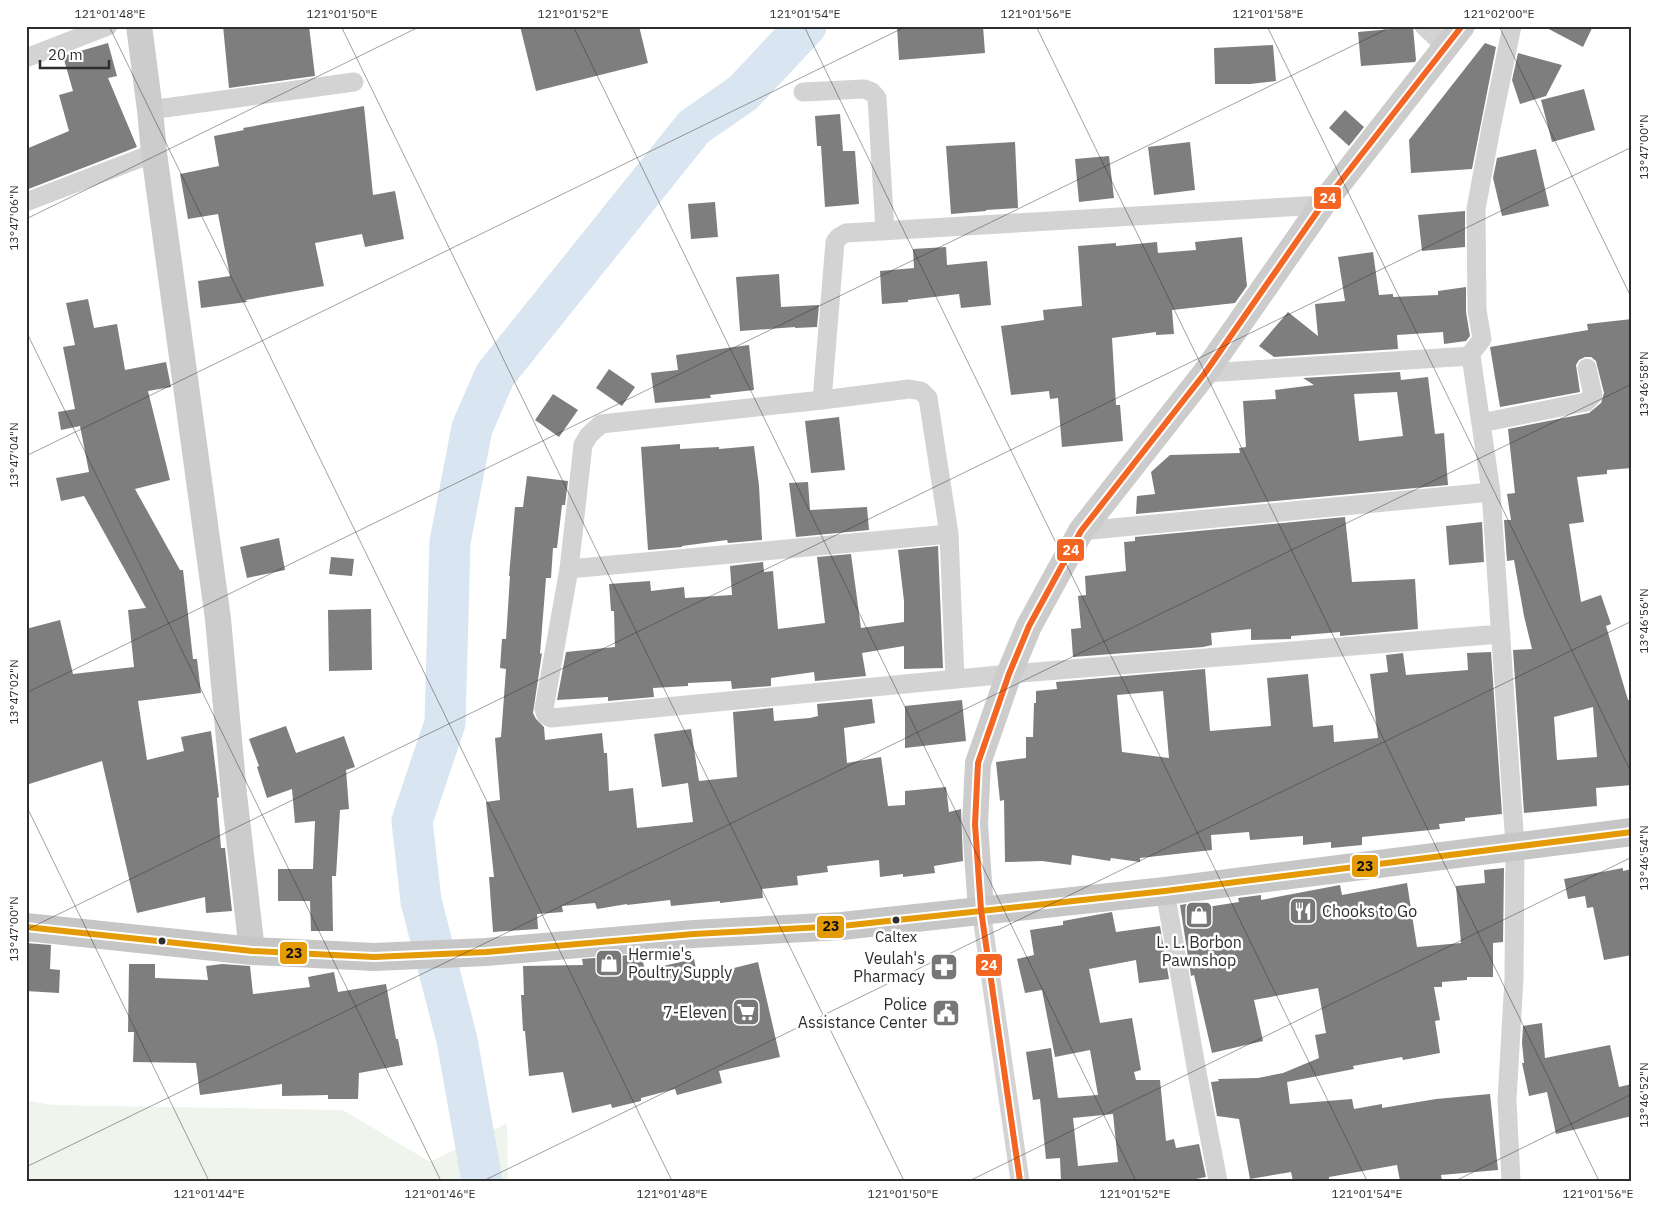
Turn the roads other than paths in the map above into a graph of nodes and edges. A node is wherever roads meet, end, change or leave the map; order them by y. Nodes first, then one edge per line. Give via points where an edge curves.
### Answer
1 (108, 26) edge
2 (139, 26) edge
3 (1424, 26) edge
4 (1462, 26) edge
5 (1512, 26) edge
6 (1446, 47) junction
7 (26, 58) edge
8 (354, 82) dead end
9 (802, 92) dead end
10 (150, 110) junction
11 (154, 153) junction
12 (26, 202) edge
13 (1322, 205) junction
14 (884, 231) junction
15 (1469, 356) junction
16 (1587, 368) dead end
17 (1204, 374) junction
18 (822, 400) junction
19 (1481, 423) junction
20 (1491, 492) junction
21 (1080, 531) junction
22 (949, 534) junction
23 (569, 569) junction
24 (1501, 634) junction
25 (1009, 674) junction
26 (955, 679) junction
27 (1632, 832) edge
28 (1515, 846) junction
29 (1165, 891) junction
30 (981, 910) junction
31 (26, 927) edge
32 (252, 951) junction
33 (1020, 1181) edge
34 (1218, 1181) edge
35 (1511, 1181) edge

1 - 7 street
2 - 10 street
3 - 6 street
4 - 6 street
5 - 15 street via 1476,209 1477,310 1482,339
6 - 13 street
8 - 10 street
9 - 14 street via 864,89 877,98
10 - 11 street
11 - 12 street
11 - 32 street via 218,619
13 - 14 street
13 - 17 street
14 - 18 street via 846,232 835,242
15 - 17 street
15 - 19 street
16 - 19 street via 1593,395 1586,402
17 - 21 street
18 - 22 street via 909,389 928,398
18 - 23 street via 601,424 584,445
19 - 20 street
20 - 21 street
20 - 24 street
21 - 25 street via 1029,626
22 - 23 street
22 - 26 street
23 - 26 street via 544,708 551,718
24 - 25 street
24 - 28 street
25 - 26 street
25 - 30 street via 978,763 976,824
27 - 28 main road
28 - 29 main road
28 - 35 street via 1514,979 1507,1100
29 - 30 main road
29 - 34 street
30 - 32 main road via 842,926 694,934 486,952 374,957
30 - 33 street
31 - 32 main road

